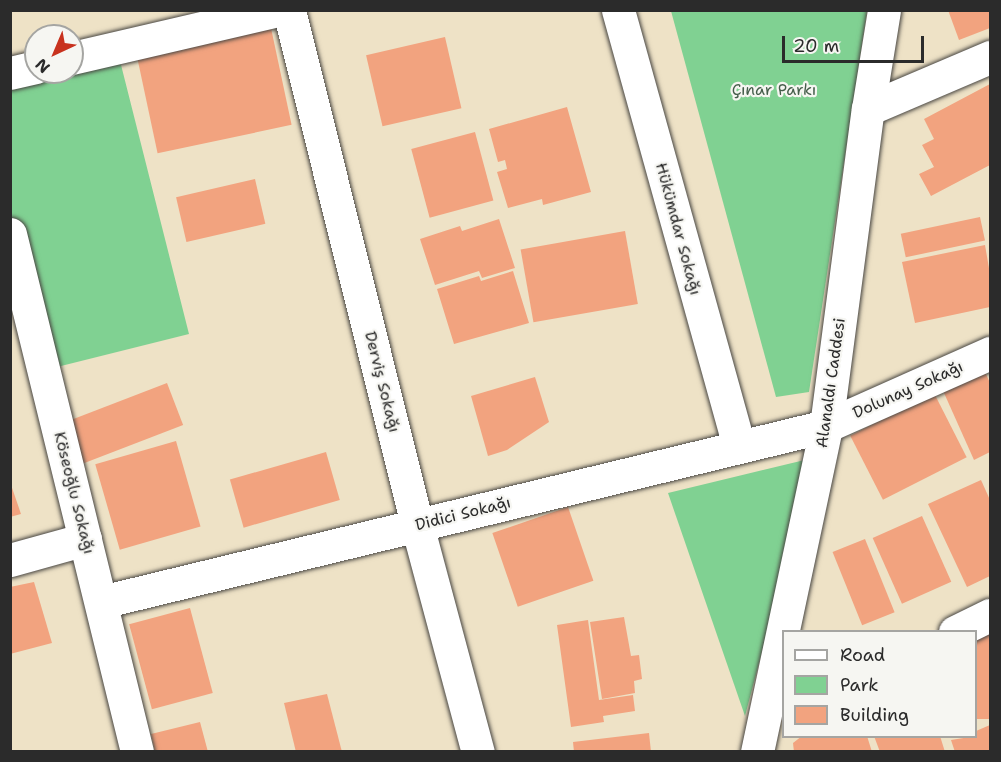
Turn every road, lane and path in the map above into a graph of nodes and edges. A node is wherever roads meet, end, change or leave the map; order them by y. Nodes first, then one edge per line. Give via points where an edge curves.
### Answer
1 (278, 10) edge
2 (290, 10) edge
3 (618, 10) edge
4 (884, 10) edge
5 (84, 55) edge
6 (990, 57) edge
7 (868, 109) junction
8 (10, 234) edge
9 (990, 353) edge
10 (826, 426) junction
11 (739, 447) junction
12 (417, 525) junction
13 (85, 539) junction
14 (10, 560) edge
15 (101, 602) junction
16 (990, 615) edge
17 (786, 630) edge
18 (959, 630) edge
19 (782, 651) edge
20 (767, 728) edge
21 (137, 752) edge
22 (478, 752) edge

1 - 5 street
2 - 12 street, Derviş Sokağı
3 - 11 street, Hükümdar Sokağı
4 - 7 street, Alanaldı Caddesi
6 - 7 street
7 - 10 street, Alanaldı Caddesi
8 - 13 street, Köseoğlu Sokağı
9 - 10 street, Dolunay Sokağı
10 - 11 street, Didici Sokağı
10 - 17 street, Alanaldı Caddesi
11 - 12 street, Didici Sokağı
12 - 15 street, Didici Sokağı
12 - 22 street, Derviş Sokağı
13 - 14 street
13 - 15 street, Köseoğlu Sokağı
15 - 21 street, Köseoğlu Sokağı
16 - 18 street
19 - 20 street, Alanaldı Caddesi

